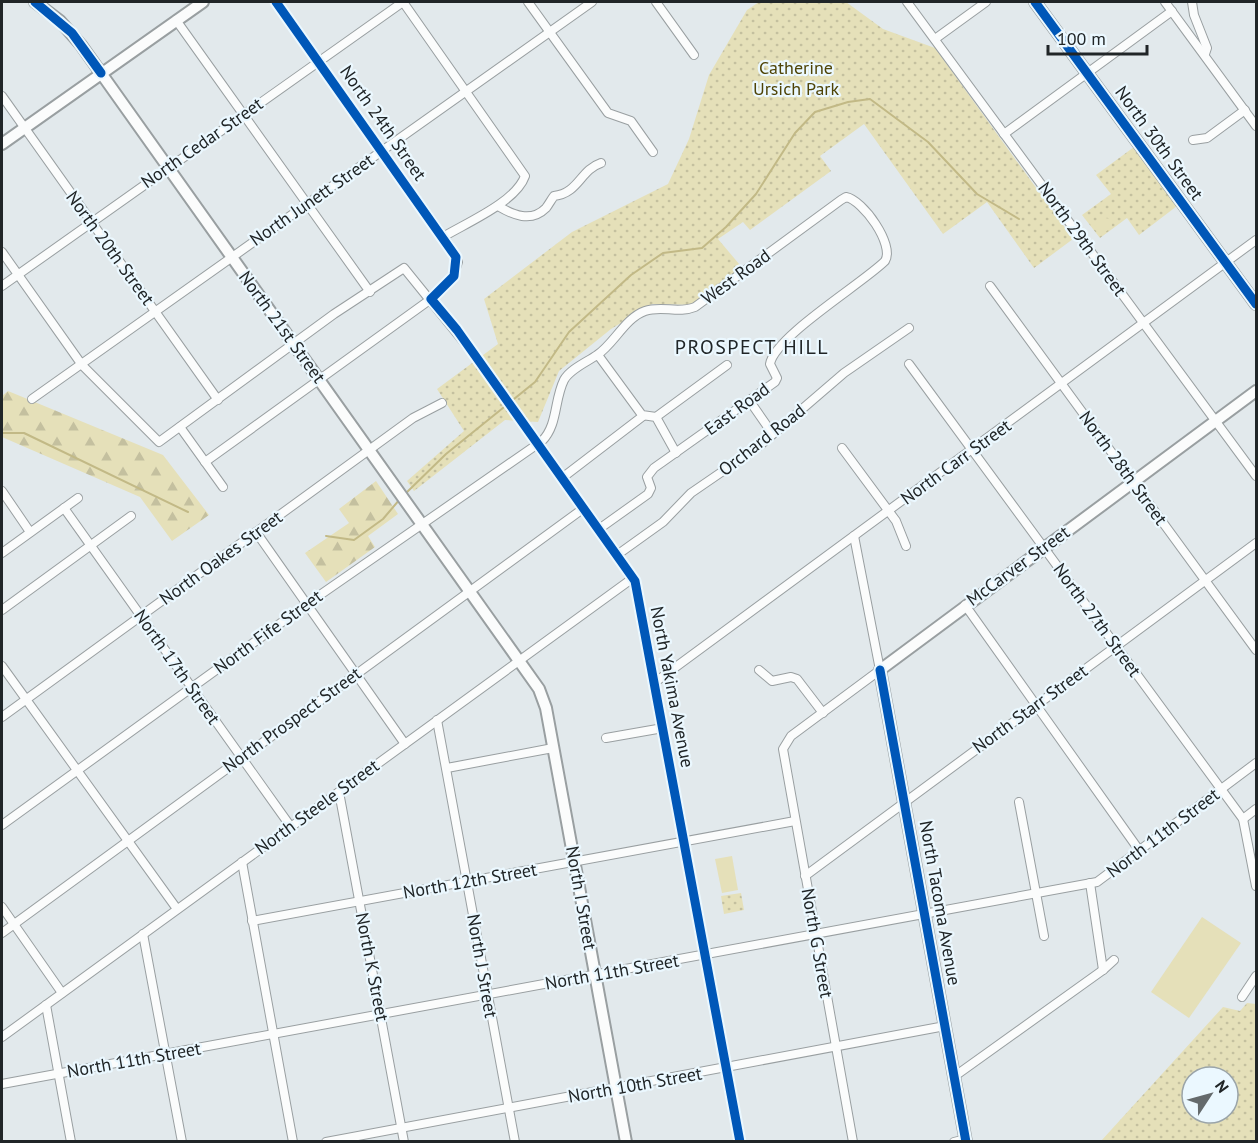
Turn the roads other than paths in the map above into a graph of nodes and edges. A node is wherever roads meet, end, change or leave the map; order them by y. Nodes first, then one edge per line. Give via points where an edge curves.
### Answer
1 (35, 2) edge
2 (203, 2) edge
3 (276, 2) edge
4 (404, 2) edge
5 (528, 2) edge
6 (592, 2) edge
7 (656, 2) edge
8 (907, 2) edge
9 (986, 2) edge
10 (1035, 2) edge
11 (1165, 2) edge
12 (1192, 2) edge
13 (1172, 11) junction
14 (176, 20) junction
15 (550, 32) junction
16 (935, 39) junction
17 (1204, 54) junction
18 (694, 55) dead end
19 (318, 60) junction
20 (101, 73) junction
21 (1087, 74) junction
22 (466, 91) junction
23 (2, 96) edge
24 (1245, 110) junction
25 (243, 115) junction
26 (1257, 126) edge
27 (25, 128) junction
28 (1004, 134) junction
29 (1193, 140) dead end
30 (2, 144) edge
31 (382, 151) junction
32 (653, 152) dead end
33 (601, 163) dead end
34 (168, 168) junction
35 (846, 197) joint
36 (308, 204) junction
37 (498, 206) junction
38 (91, 222) junction
39 (443, 237) junction
40 (1257, 240) edge
41 (2, 252) edge
42 (231, 256) junction
43 (1226, 263) junction
44 (17, 274) junction
45 (2, 286) edge
46 (990, 286) dead end
47 (370, 292) junction
48 (431, 299) junction
49 (1257, 304) edge
50 (156, 312) junction
51 (1144, 322) junction
52 (909, 328) dead end
53 (294, 343) junction
54 (472, 352) dead end
55 (598, 355) junction
56 (909, 364) dead end
57 (82, 365) junction
58 (727, 365) dead end
59 (319, 379) junction
60 (1061, 384) junction
61 (1257, 391) edge
62 (32, 399) dead end
63 (218, 400) junction
64 (749, 400) junction
65 (442, 403) dead end
66 (644, 416) junction
67 (656, 417) junction
68 (1216, 421) junction
69 (180, 427) junction
70 (772, 433) junction
71 (538, 444) junction
72 (842, 448) dead end
73 (369, 450) junction
74 (973, 450) junction
75 (676, 453) junction
76 (205, 462) junction
77 (1257, 476) edge
78 (562, 478) junction
79 (1133, 482) junction
80 (223, 488) dead end
81 (2, 491) edge
82 (78, 498) dead end
83 (64, 508) junction
84 (584, 508) junction
85 (889, 511) junction
86 (131, 516) dead end
87 (421, 522) junction
88 (599, 530) junction
89 (30, 532) junction
90 (256, 532) junction
91 (854, 536) junction
92 (1257, 543) edge
93 (90, 545) junction
94 (906, 546) dead end
95 (1044, 548) junction
96 (2, 553) edge
97 (617, 555) junction
98 (633, 578) junction
99 (1205, 580) junction
100 (470, 591) junction
101 (307, 604) junction
102 (965, 606) junction
103 (2, 610) edge
104 (141, 616) junction
105 (1116, 646) junction
106 (1257, 650) edge
107 (520, 661) junction
108 (2, 666) edge
109 (759, 670) dead end
110 (879, 670) junction
111 (356, 674) junction
112 (654, 683) junction
113 (191, 687) junction
114 (26, 699) junction
115 (1035, 704) junction
116 (823, 712) junction
117 (2, 717) edge
118 (437, 720) junction
119 (663, 728) junction
120 (606, 738) dead end
121 (405, 744) junction
122 (783, 745) joint
123 (553, 748) junction
124 (242, 757) junction
125 (1257, 763) edge
126 (447, 768) junction
127 (77, 770) junction
128 (1221, 790) junction
129 (339, 792) junction
130 (905, 801) junction
131 (1019, 802) dead end
132 (1257, 809) edge
133 (1242, 819) junction
134 (795, 821) junction
135 (2, 825) edge
136 (291, 827) junction
137 (127, 840) junction
138 (684, 841) junction
139 (1139, 850) junction
140 (242, 862) junction
141 (574, 862) junction
142 (805, 876) junction
143 (467, 882) junction
144 (1090, 883) junction
145 (1256, 885) edge
146 (1036, 893) junction
147 (360, 901) junction
148 (2, 907) edge
149 (177, 909) junction
150 (925, 913) junction
151 (252, 921) junction
152 (14, 924) junction
153 (2, 933) edge
154 (143, 934) junction
155 (816, 934) junction
156 (1044, 936) dead end
157 (705, 955) junction
158 (1114, 960) dead end
159 (1103, 970) junction
160 (595, 975) junction
161 (1257, 976) edge
162 (62, 993) junction
163 (487, 994) junction
164 (1242, 997) dead end
165 (46, 1005) junction
166 (380, 1014) junction
167 (945, 1026) junction
168 (273, 1034) junction
169 (2, 1037) edge
170 (836, 1048) junction
171 (166, 1054) junction
172 (726, 1068) junction
173 (59, 1074) junction
174 (955, 1076) junction
175 (2, 1084) edge
176 (616, 1088) junction
177 (508, 1108) junction
178 (401, 1128) junction
179 (966, 1140) edge
180 (71, 1142) edge
181 (182, 1142) edge
182 (293, 1142) edge
183 (326, 1142) edge
184 (404, 1142) edge
185 (515, 1142) edge
186 (626, 1142) edge
187 (740, 1142) edge
188 (854, 1142) edge
189 (954, 1142) edge

1 - 20 main road, North 21st Street via 72,33
2 - 14 main road
3 - 19 street, North 24th Street
4 - 19 street, North Cedar Street
4 - 22 street
5 - 15 street
6 - 15 street, North Junett Street
7 - 18 street
8 - 16 street, North 29th Street
9 - 16 street
10 - 21 main road, North 30th Street
11 - 13 street
12 - 17 street via 1207,48
13 - 17 street
13 - 21 street
14 - 20 main road
14 - 25 street
15 - 22 street, North Junett Street
15 - 32 street via 608,113 630,122
16 - 28 street, North 29th Street
17 - 24 street
19 - 25 street, North Cedar Street
19 - 31 street, North 24th Street
20 - 27 main road
20 - 34 main road, North 21st Street
21 - 28 street
21 - 43 main road, North 30th Street
22 - 31 street, North Junett Street
22 - 37 street via 525,176 522,185
23 - 27 street, North 20th Street
24 - 26 street
24 - 29 street via 1207,138
25 - 34 street, North Cedar Street
25 - 36 street
27 - 30 main road
27 - 38 street, North 20th Street
28 - 51 street, North 29th Street
31 - 36 street, North Junett Street
31 - 39 street, North 24th Street
33 - 37 street via 588,169 575,188 554,196 546,208 534,215 523,218
34 - 38 street, North Cedar Street
34 - 42 main road, North 21st Street
35 - 55 street, West Road via 695,307 680,311 648,310 638,315
35 - 64 street, East Road via 857,201 878,229 888,257 774,354 770,366 777,380
36 - 42 street, North Junett Street
36 - 47 street
37 - 39 street
38 - 44 street, North Cedar Street
38 - 50 street, North 20th Street
39 - 48 street, North 24th Street via 456,257 456,266 447,286
40 - 43 street, North Carr Street
41 - 44 street
42 - 50 street, North Junett Street
42 - 53 main road, North 21st Street
43 - 49 main road, North 30th Street
43 - 51 street, North Carr Street
44 - 45 street, North Cedar Street
44 - 57 street
46 - 60 street, North 28th Street
47 - 48 street via 404,268
47 - 53 street
48 - 54 street
48 - 59 street
50 - 57 street, North Junett Street
50 - 63 street, North 20th Street
51 - 60 street, North Carr Street
51 - 68 street, North 29th Street
52 - 70 street, Orchard Road via 844,373
53 - 59 main road, North 21st Street
53 - 63 street
55 - 66 street
55 - 71 street, West Road via 566,377 551,428
56 - 74 street, North 27th Street
57 - 62 street, North Junett Street
57 - 69 street via 159,442
58 - 67 street
59 - 73 main road, North 21st Street
59 - 76 street
60 - 74 street, North Carr Street
60 - 79 street, North 28th Street
61 - 68 main road, McCarver Street
63 - 69 street
64 - 70 street
64 - 75 street, East Road
65 - 73 street, North Oakes Street via 413,418
66 - 67 street
66 - 78 street
67 - 75 street
68 - 77 street, North 29th Street
68 - 79 main road, McCarver Street
69 - 76 street
70 - 97 street, Orchard Road
71 - 78 street, North Yakima Avenue
71 - 87 street, North Fife Street
72 - 85 street
73 - 87 main road, North 21st Street
73 - 90 street, North Oakes Street
74 - 85 street, North Carr Street
74 - 95 street, North 27th Street
75 - 88 street, East Road via 649,473 648,494
76 - 80 street
78 - 84 street, North Yakima Avenue
79 - 95 main road, McCarver Street
79 - 99 street, North 28th Street
81 - 89 street
82 - 83 street
83 - 89 street
83 - 93 street, North 17th Street
84 - 88 street, North Yakima Avenue
84 - 100 street, North Prospect Street
85 - 91 street, North Carr Street
85 - 94 street
86 - 93 street
87 - 100 main road, North 21st Street
87 - 101 street, North Fife Street
88 - 97 street, North Yakima Avenue
89 - 96 street
90 - 101 street
90 - 104 street, North Oakes Street
91 - 110 street, North Tacoma Avenue
91 - 112 street, North Carr Street
92 - 99 street, North Starr Street
93 - 103 street
93 - 104 street, North 17th Street
95 - 102 main road, McCarver Street
95 - 105 street, North 27th Street
97 - 98 street, North Yakima Avenue
98 - 107 street, North Steele Street
98 - 112 street, North Yakima Avenue
99 - 105 street, North Starr Street
99 - 106 street, North 28th Street
100 - 107 main road, North 21st Street
100 - 111 street, North Prospect Street
101 - 111 street
101 - 113 street, North Fife Street
102 - 110 main road, McCarver Street
102 - 115 street
104 - 113 street, North 17th Street
104 - 114 street, North Oakes Street
105 - 115 street, North Starr Street
105 - 128 street, North 27th Street
107 - 118 street, North Steele Street
107 - 123 main road, North I Street via 542,695
108 - 114 street
109 - 116 street via 772,681 797,679
110 - 116 street, McCarver Street
110 - 130 main road, North Tacoma Avenue
111 - 121 street
111 - 124 street, North Prospect Street
112 - 119 street, North Yakima Avenue
113 - 124 street, North 17th Street
113 - 127 street, North Fife Street
114 - 117 street, North Oakes Street
114 - 127 street
115 - 130 street, North Starr Street
115 - 139 street
116 - 122 street, McCarver Street
118 - 121 street, North Steele Street
118 - 126 street, North J Street
119 - 120 street
119 - 138 street, North Yakima Avenue
121 - 129 street, North Steele Street
122 - 134 street, North G Street
123 - 126 street
123 - 141 main road, North I Street
124 - 136 street, North 17th Street
124 - 137 street, North Prospect Street
125 - 128 street, North 11th Street
126 - 143 street, North J Street
127 - 135 street, North Fife Street
127 - 137 street
128 - 133 street, North 27th Street
128 - 139 street, North 11th Street
129 - 136 street, North Steele Street
129 - 147 street, North K Street
130 - 142 street, North Starr Street
130 - 150 main road, North Tacoma Avenue
131 - 146 street
132 - 133 street
133 - 145 street
134 - 138 street, North 12th Street
134 - 142 street, North G Street
136 - 140 street, North Steele Street
137 - 149 street
137 - 152 street, North Prospect Street
138 - 141 street, North 12th Street
138 - 157 street, North Yakima Avenue
139 - 144 street, North 11th Street via 1097,882
140 - 149 street, North Steele Street
140 - 151 street
141 - 143 street, North 12th Street
141 - 160 main road, North I Street
142 - 155 street, North G Street
143 - 147 street, North 12th Street
143 - 163 street, North J Street
144 - 146 street, North 11th Street
144 - 159 street
146 - 150 street, North 11th Street
146 - 156 street
147 - 151 street, North 12th Street
147 - 166 street, North K Street
148 - 152 street
149 - 154 street, North Steele Street
150 - 155 street, North 11th Street
150 - 167 main road, North Tacoma Avenue
151 - 168 street
152 - 153 street, North Prospect Street
152 - 162 street
154 - 162 street, North Steele Street
154 - 171 street
155 - 157 street, North 11th Street
155 - 170 street, North G Street
157 - 160 street, North 11th Street
157 - 172 street, North Yakima Avenue
158 - 159 street
159 - 174 street
160 - 163 street, North 11th Street
160 - 176 main road, North I Street
161 - 164 street
162 - 165 street, North Steele Street
163 - 166 street, North 11th Street
163 - 177 street, North J Street
165 - 169 street, North Steele Street
165 - 173 street
166 - 168 street, North 11th Street
166 - 178 street, North K Street
167 - 170 street, North 10th Street
167 - 174 main road, North Tacoma Avenue
168 - 171 street, North 11th Street
168 - 182 street
170 - 172 street, North 10th Street
170 - 188 street, North G Street
171 - 173 street, North 11th Street
171 - 181 street
172 - 176 street, North 10th Street
172 - 187 street, North Yakima Avenue
173 - 175 street, North 11th Street
173 - 180 street
174 - 179 main road, North Tacoma Avenue
176 - 177 street, North 10th Street
176 - 186 main road, North I Street
177 - 178 street, North 10th Street
177 - 185 street, North J Street
178 - 183 street, North 10th Street
178 - 184 street, North K Street
179 - 189 street

